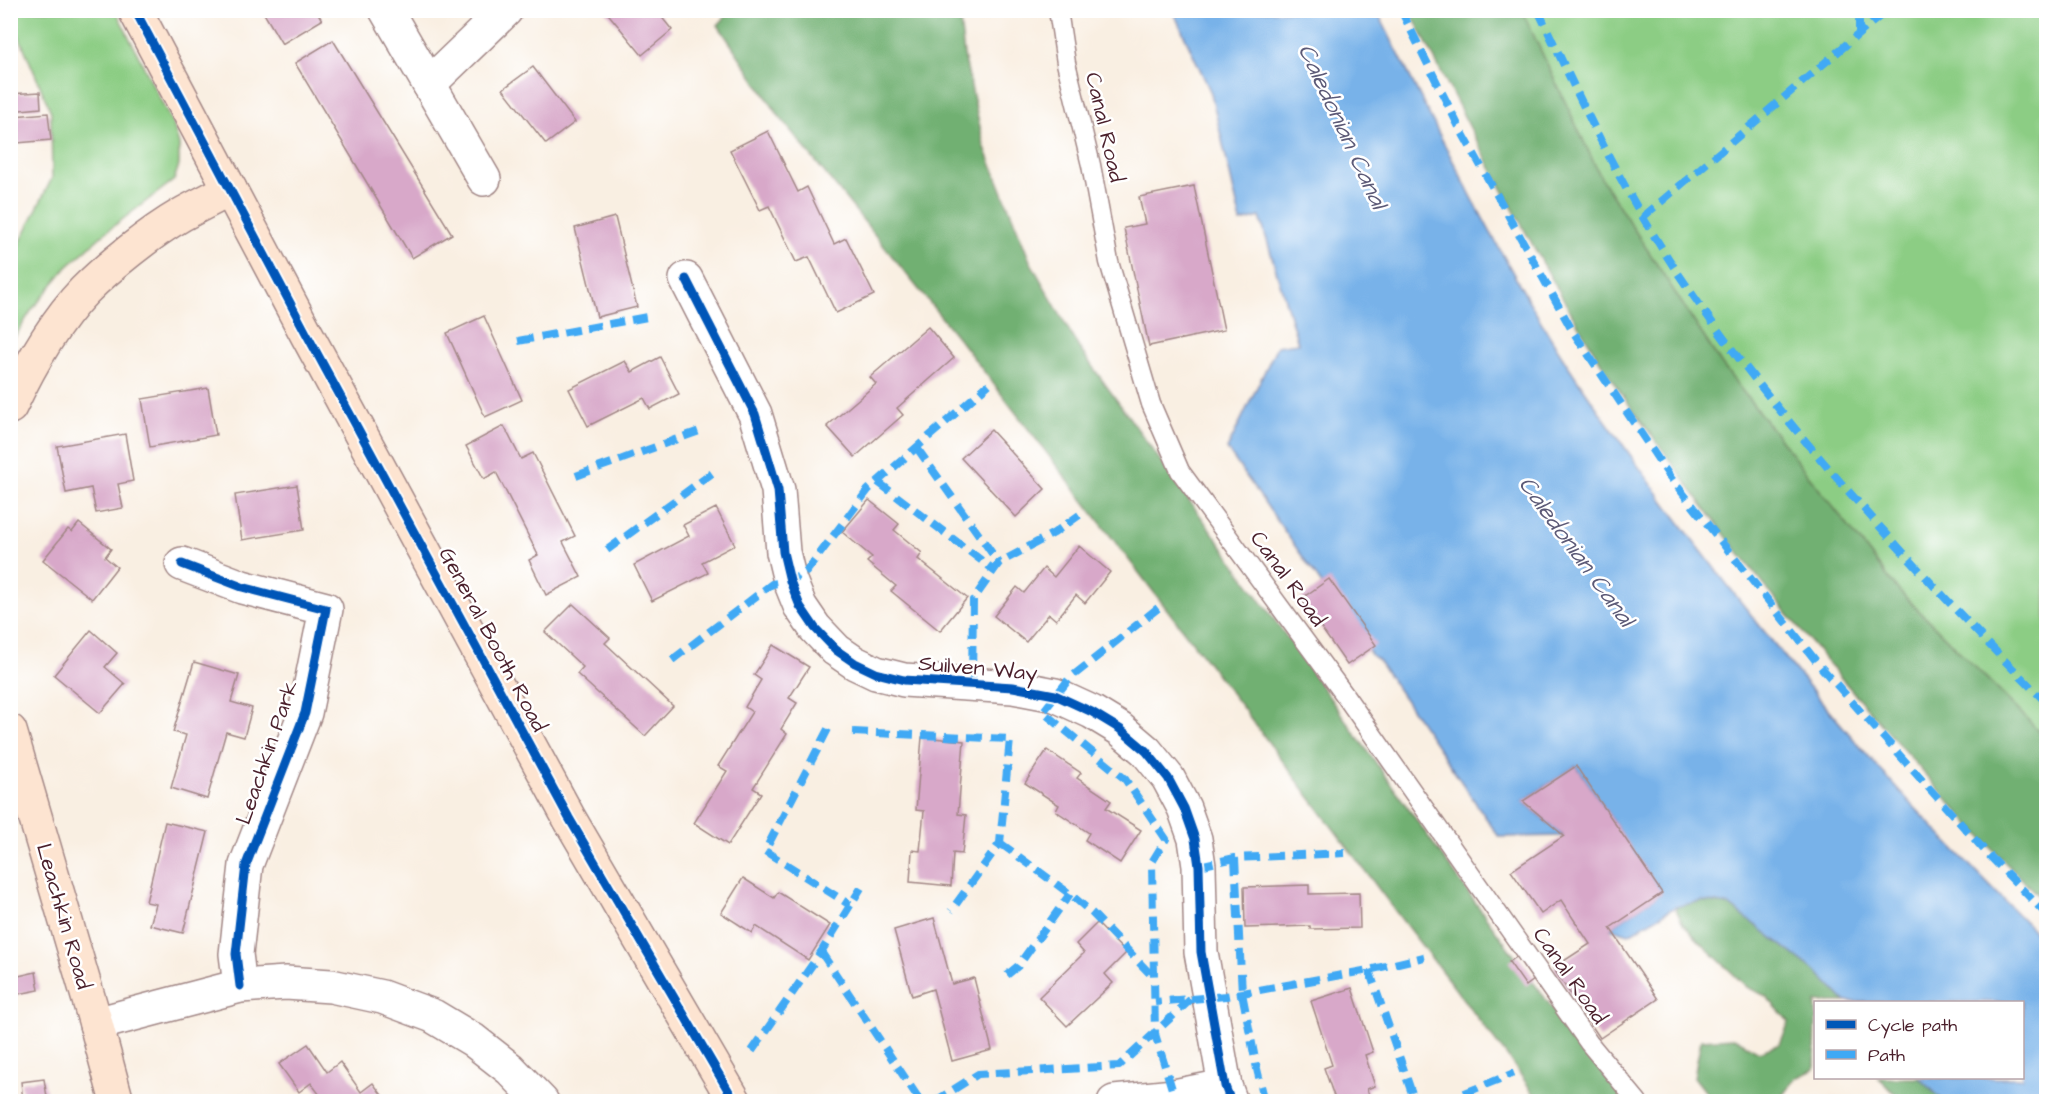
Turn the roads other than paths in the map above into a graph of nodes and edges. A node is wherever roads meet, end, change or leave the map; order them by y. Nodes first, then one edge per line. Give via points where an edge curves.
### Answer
1 (135, 10) edge
2 (386, 10) edge
3 (506, 10) edge
4 (1058, 10) edge
5 (429, 84) junction
6 (484, 179) dead end
7 (230, 189) junction
8 (686, 279) dead end
9 (10, 407) edge
10 (182, 564) dead end
11 (10, 731) edge
12 (240, 986) junction
13 (96, 1024) junction
14 (1228, 1094) edge
15 (117, 1101) edge
16 (542, 1101) edge
17 (735, 1101) edge
18 (1114, 1101) edge
19 (1638, 1101) edge

1 - 7 street, General Booth Road
2 - 5 street
3 - 5 street
4 - 19 lane, Canal Road via 1109,262 1151,404 1180,471 1344,694 1589,1043
5 - 6 street
7 - 9 street via 180,216 123,256 83,292 50,335
7 - 17 street, General Booth Road via 569,818
8 - 14 street, Suilven Way via 755,414 778,490 783,552 790,581 800,606 829,643 855,663 895,678 1013,687 1055,695 1120,729 1146,751 1168,778 1195,839 1201,952
10 - 12 street, Leachkin Park via 242,588 326,609 305,713 246,865 236,954
11 - 13 street, Leachkin Road
12 - 13 street
12 - 16 street via 331,986 382,997 433,1016 473,1040
13 - 15 street, Leachkin Road
14 - 18 street, Suilven Way

